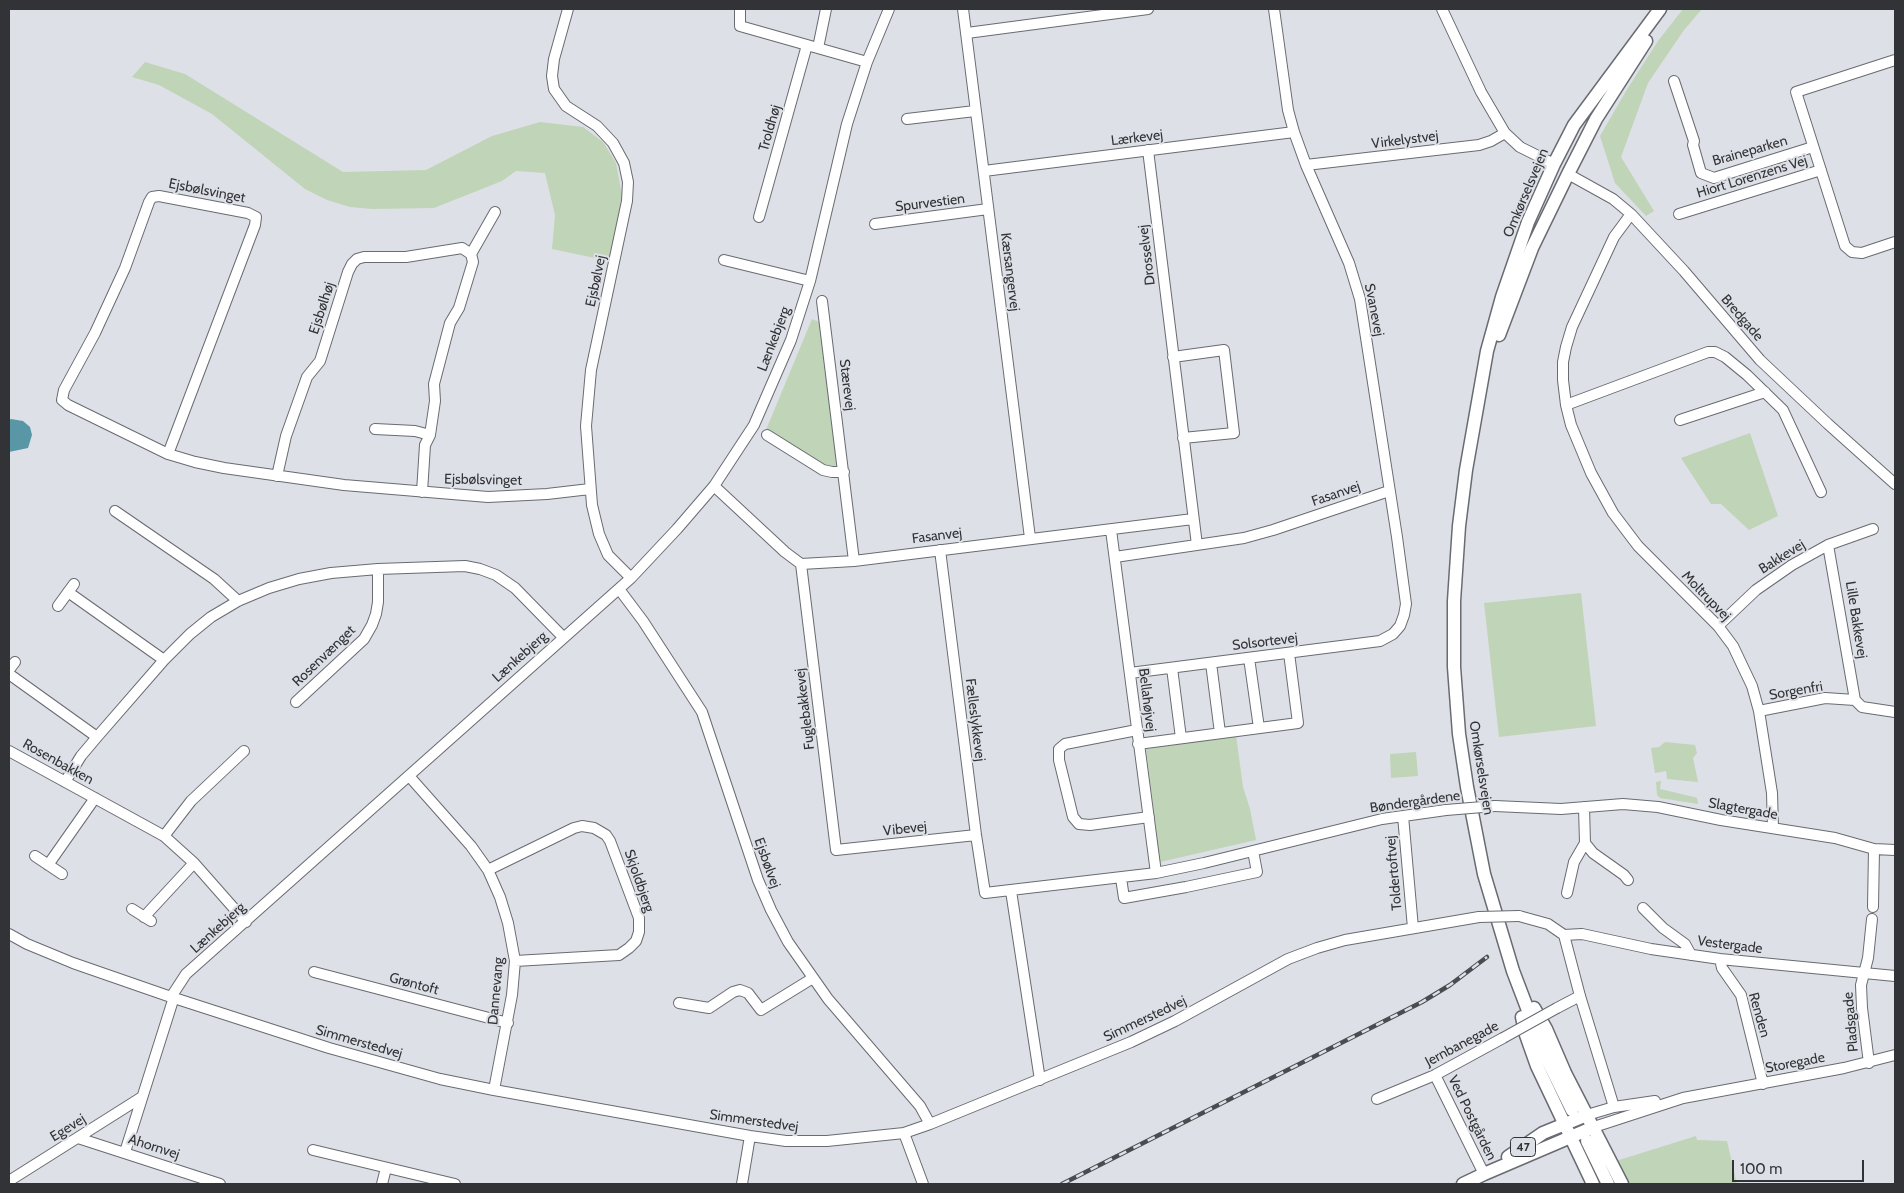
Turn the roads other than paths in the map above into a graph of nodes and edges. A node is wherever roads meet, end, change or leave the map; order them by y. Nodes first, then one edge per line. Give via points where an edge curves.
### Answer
1 (568, 9) edge
2 (740, 9) edge
3 (826, 9) edge
4 (888, 9) edge
5 (963, 9) edge
6 (1148, 9) edge
7 (1274, 9) edge
8 (1442, 9) edge
9 (1660, 9) edge
10 (1668, 9) edge
11 (1122, 10) edge
12 (967, 33) junction
13 (807, 45) junction
14 (818, 48) junction
15 (1895, 60) edge
16 (867, 62) junction
17 (1674, 81) dead end
18 (1602, 85) junction
19 (975, 111) junction
20 (907, 119) dead end
21 (1294, 132) junction
22 (1505, 133) junction
23 (1814, 147) junction
24 (1148, 150) junction
25 (1554, 164) junction
26 (1306, 165) junction
27 (1821, 170) junction
28 (984, 171) junction
29 (1568, 174) junction
30 (988, 209) junction
31 (495, 212) dead end
32 (1631, 214) junction
33 (1679, 214) dead end
34 (759, 217) dead end
35 (875, 224) dead end
36 (1895, 242) edge
37 (471, 254) junction
38 (724, 260) dead end
39 (1524, 269) junction
40 (810, 281) junction
41 (822, 301) dead end
42 (1173, 357) junction
43 (1765, 392) junction
44 (1566, 404) junction
45 (1476, 414) junction
46 (1680, 420) dead end
47 (374, 429) dead end
48 (430, 435) junction
49 (767, 435) dead end
50 (1183, 438) junction
51 (168, 454) junction
52 (844, 472) junction
53 (277, 476) junction
54 (1895, 484) edge
55 (714, 486) junction
56 (590, 489) junction
57 (1389, 491) junction
58 (422, 492) junction
59 (1821, 492) dead end
60 (115, 510) dead end
61 (1193, 519) junction
62 (1873, 529) dead end
63 (1111, 530) junction
64 (1030, 538) junction
65 (1197, 545) junction
66 (1828, 545) junction
67 (940, 550) junction
68 (1115, 557) junction
69 (854, 561) junction
70 (801, 564) junction
71 (378, 569) junction
72 (631, 578) junction
73 (619, 589) junction
74 (238, 602) junction
75 (58, 606) dead end
76 (1400, 626) joint
77 (1718, 626) junction
78 (563, 637) junction
79 (1289, 653) junction
80 (1249, 658) junction
81 (164, 660) junction
82 (15, 662) dead end
83 (1211, 662) junction
84 (1172, 668) junction
85 (9, 672) edge
86 (1130, 673) junction
87 (1855, 700) junction
88 (296, 702) dead end
89 (1759, 711) junction
90 (1895, 712) edge
91 (1259, 728) junction
92 (1137, 730) junction
93 (1220, 733) junction
94 (97, 737) junction
95 (1181, 738) junction
96 (1138, 744) junction
97 (9, 751) edge
98 (244, 751) dead end
99 (409, 776) junction
100 (65, 782) junction
101 (94, 798) junction
102 (1584, 807) junction
103 (1403, 816) junction
104 (1148, 817) junction
105 (1773, 828) junction
106 (164, 836) junction
107 (976, 836) junction
108 (1584, 843) junction
109 (1874, 849) junction
110 (836, 850) joint
111 (1895, 850) edge
112 (1253, 851) junction
113 (35, 856) dead end
114 (194, 863) junction
115 (48, 865) junction
116 (488, 870) junction
117 (1156, 873) junction
118 (62, 874) dead end
119 (1121, 878) junction
120 (1628, 880) dead end
121 (1011, 891) junction
122 (985, 893) joint
123 (1567, 893) dead end
124 (1873, 907) dead end
125 (1643, 908) dead end
126 (132, 909) dead end
127 (1872, 919) dead end
128 (246, 922) junction
129 (1413, 928) junction
130 (9, 934) edge
131 (1564, 935) junction
132 (1691, 955) junction
133 (1720, 959) junction
134 (514, 962) junction
135 (314, 972) dead end
136 (1513, 972) junction
137 (1864, 973) junction
138 (1895, 976) edge
139 (812, 978) junction
140 (1580, 996) junction
141 (173, 997) junction
142 (679, 1003) dead end
143 (508, 1023) junction
144 (1895, 1055) edge
145 (1869, 1063) junction
146 (1435, 1075) junction
147 (1040, 1080) junction
148 (1763, 1084) junction
149 (494, 1090) junction
150 (1699, 1094) junction
151 (142, 1097) junction
152 (1377, 1100) dead end
153 (1654, 1101) junction
154 (1614, 1107) junction
155 (1572, 1110) dead end
156 (1590, 1121) junction
157 (930, 1124) junction
158 (1566, 1130) junction
159 (904, 1133) junction
160 (750, 1136) junction
161 (78, 1138) junction
162 (1587, 1141) dead end
163 (313, 1150) dead end
164 (125, 1152) junction
165 (386, 1168) junction
166 (1484, 1174) junction
167 (9, 1181) edge
168 (220, 1184) edge
169 (382, 1184) edge
170 (455, 1184) edge
171 (742, 1184) edge
172 (924, 1184) edge
173 (1464, 1184) edge
174 (1593, 1184) edge
175 (1608, 1184) edge
176 (1622, 1184) edge

1 - 56 street, Ejsbølvej via 554,59 554,89 566,106 597,126 613,143 624,163 628,182 627,201 591,370 586,426
2 - 13 street via 740,26
3 - 14 street
4 - 16 street, Lænkebjerg
5 - 12 street, Kærsangervej
6 - 11 street
7 - 21 street, Svanevej
8 - 22 street via 1481,92
9 - 18 main road, Omkørselsvejen
10 - 29 main road, Omkørselsvejen via 1596,119
11 - 12 street
12 - 19 street, Kærsangervej
13 - 14 street
13 - 34 street, Troldhøj
14 - 16 street
15 - 23 street via 1796,92
16 - 40 street, Lænkebjerg via 847,124
17 - 23 street, Braineparken via 1701,173 1714,178
18 - 25 main road, Omkørselsvejen via 1574,125
18 - 29 main road via 1569,151 1566,160
19 - 20 street
19 - 28 street, Kærsangervej
21 - 24 street, Lærkevej
21 - 26 street, Svanevej
22 - 25 street via 1520,147
22 - 26 street, Virkelystvej via 1479,145
23 - 27 street
24 - 28 street, Lærkevej
24 - 42 street, Drosselvej
25 - 29 main road
25 - 39 main road via 1551,186 1531,237
25 - 45 main road, Omkørselsvejen via 1528,222 1502,297 1487,351
26 - 57 street, Svanevej via 1349,263 1360,299
27 - 33 street, Hiort Lorenzens Vej
27 - 36 street, Hiort Lorenzens Vej via 1845,246 1852,252 1862,253
28 - 30 street, Kærsangervej
29 - 32 street, Bredgade via 1613,199
29 - 39 main road, Omkørselsvejen
30 - 35 street, Spurvestien
30 - 64 street, Kærsangervej
31 - 37 street
32 - 44 street, Moltrupvej via 1614,237 1572,327 1566,347 1563,380
32 - 54 street, Bredgade via 1760,360
37 - 48 street via 473,262 459,308 450,323 434,384 436,401
37 - 53 street, Ejsbølhøj via 455,248 406,257 364,257 352,264 320,361 307,377 286,436
38 - 40 street
39 - 45 main road, Omkørselsvejen
40 - 55 street, Lænkebjerg via 791,340 754,425
41 - 52 street, Stærevej
42 - 50 street, Drosselvej
42 - 50 street via 1224,350 1234,432
43 - 44 street via 1725,357 1708,352
43 - 46 street
43 - 59 street via 1783,410
44 - 77 street, Moltrupvej via 1571,426 1591,473 1613,513 1638,546
45 - 136 main road, Omkørselsvejen via 1459,526 1454,601 1455,676 1459,734 1480,855
47 - 48 street
48 - 58 street via 425,445
49 - 52 street via 823,470
50 - 61 street, Drosselvej
51 - 51 street, Ejsbølsvinget via 256,217 159,196 152,197 149,202 125,268 64,390 62,400
51 - 53 street, Ejsbølsvinget via 195,462
52 - 69 street, Stærevej
53 - 58 street, Ejsbølsvinget via 344,486
55 - 70 street
55 - 72 street, Lænkebjerg
56 - 58 street, Ejsbølsvinget via 488,496
56 - 72 street, Ejsbølvej via 599,534 608,555
57 - 65 street, Fasanvej via 1273,530
57 - 76 street, Svanevej via 1406,604
60 - 74 street via 214,579
61 - 63 street, Fasanvej
61 - 65 street, Drosselvej
62 - 66 street, Bakkevej
63 - 64 street, Fasanvej
63 - 68 street, Bellahøjvej
64 - 67 street, Fasanvej
65 - 68 street, Fasanvej
66 - 77 street, Bakkevej via 1756,590
66 - 87 street, Lille Bakkevej
67 - 69 street, Fasanvej
67 - 107 street, Fælleslykkevej
68 - 86 street, Bellahøjvej
69 - 70 street, Fasanvej
70 - 110 street, Fuglebakkevej
71 - 74 street via 299,578
71 - 78 street via 465,566 496,574 515,588
71 - 88 street, Rosenvænget via 376,614 364,639
72 - 73 street, Lænkebjerg
73 - 78 street, Lænkebjerg
73 - 139 street, Ejsbølvej via 702,712 758,880 788,942
74 - 81 street via 211,617
75 - 81 street via 71,588
76 - 79 street, Solsortevej via 1380,641
77 - 89 street, Moltrupvej via 1742,665
78 - 99 street, Lænkebjerg
79 - 80 street, Solsortevej
79 - 91 street via 1298,723
80 - 83 street, Solsortevej
80 - 91 street
81 - 94 street
82 - 85 street
83 - 84 street, Solsortevej
83 - 93 street
84 - 86 street, Solsortevej
84 - 95 street
85 - 94 street
86 - 92 street, Bellahøjvej
87 - 89 street, Sorgenfri via 1824,698
87 - 90 street, Sorgenfri via 1862,706
89 - 105 street, Moltrupvej via 1772,793
91 - 93 street
92 - 96 street, Bellahøjvej
92 - 104 street via 1065,744 1058,749 1059,760 1073,817 1078,824
93 - 95 street
94 - 100 street
95 - 96 street
96 - 104 street, Bellahøjvej
97 - 100 street, Rosenbakken
98 - 106 street via 191,801
99 - 116 street, Dannevang
99 - 128 street, Lænkebjerg
100 - 101 street, Rosenbakken
101 - 106 street, Rosenbakken
101 - 115 street, Rosenbakken
102 - 103 street, Bøndergårdene, bridge via 1495,806
102 - 105 street, Slagtergade via 1623,804 1658,807
102 - 108 street
103 - 112 street, Bøndergårdene
103 - 129 street, Toldertoftvej
104 - 117 street, Bellahøjvej
105 - 109 street, Slagtergade via 1834,838
106 - 114 street, Rosenbakken
107 - 110 street, Vibevej
107 - 122 street, Fælleslykkevej
108 - 120 street
108 - 123 street via 1574,862
109 - 111 street, Slagtergade
109 - 124 street
112 - 117 street, Bøndergårdene
112 - 119 street via 1258,872 1186,887 1124,898
113 - 115 street
114 - 126 street via 148,919
114 - 128 street, Rosenbakken
115 - 118 street
116 - 134 street, Dannevang via 508,923
116 - 134 street, Skjoldbjerg via 574,828 594,828 610,841 639,918 636,941 619,955
117 - 119 street, Bøndergårdene
119 - 121 street, Bøndergårdene
121 - 122 street, Bøndergårdene
121 - 147 street
125 - 132 street via 1685,944
127 - 137 street, Pladsgade
128 - 141 street, Lænkebjerg via 186,974
129 - 131 street, Simmerstedvej, bridge via 1478,917 1519,916 1540,921
129 - 147 street, Simmerstedvej via 1345,940 1291,958 1132,1042
130 - 141 street, Simmerstedvej via 73,963
131 - 132 street, Vestergade via 1582,934
131 - 140 street
132 - 133 street, Vestergade
133 - 137 street, Vestergade
133 - 148 street, Renden via 1722,968 1741,995
134 - 143 street, Dannevang
135 - 143 street, Grøntoft
136 - 155 main road, Omkørselsvejen via 1545,1056
136 - 156 main road via 1546,1028
136 - 158 main road via 1526,1035
137 - 138 street, Vestergade
137 - 145 street, Pladsgade via 1862,1008
139 - 142 street via 761,1010 748,993 740,990 709,1008
139 - 157 street, Ejsbølvej via 920,1106
140 - 146 street, Jernbanegade, bridge
140 - 154 street
141 - 149 street, Simmerstedvej via 329,1048 440,1079
141 - 151 street
143 - 149 street, Dannevang
144 - 145 street, Storegade
145 - 148 street, Storegade
146 - 152 street, Jernbanegade
146 - 166 street, Ved Postgården
147 - 157 street, Simmerstedvej
148 - 150 street, Storegade
149 - 160 street, Simmerstedvej
150 - 153 street, Storegade
150 - 156 street, Storegade
151 - 161 street, Egevej
151 - 164 street
153 - 154 street, Storegade
153 - 156 street
154 - 156 street, Storegade
156 - 158 main road, 47
156 - 176 main road
157 - 159 street, Simmerstedvej
158 - 166 main road, 47 via 1529,1154
158 - 166 main road, 47 via 1543,1133
158 - 174 main road
159 - 160 street, Simmerstedvej via 827,1142
159 - 172 street
160 - 171 street
161 - 164 street, Ahornvej
161 - 167 street, Egevej
162 - 175 main road
163 - 165 street
164 - 168 street, Ahornvej
165 - 169 street
165 - 170 street
166 - 173 main road, 47

